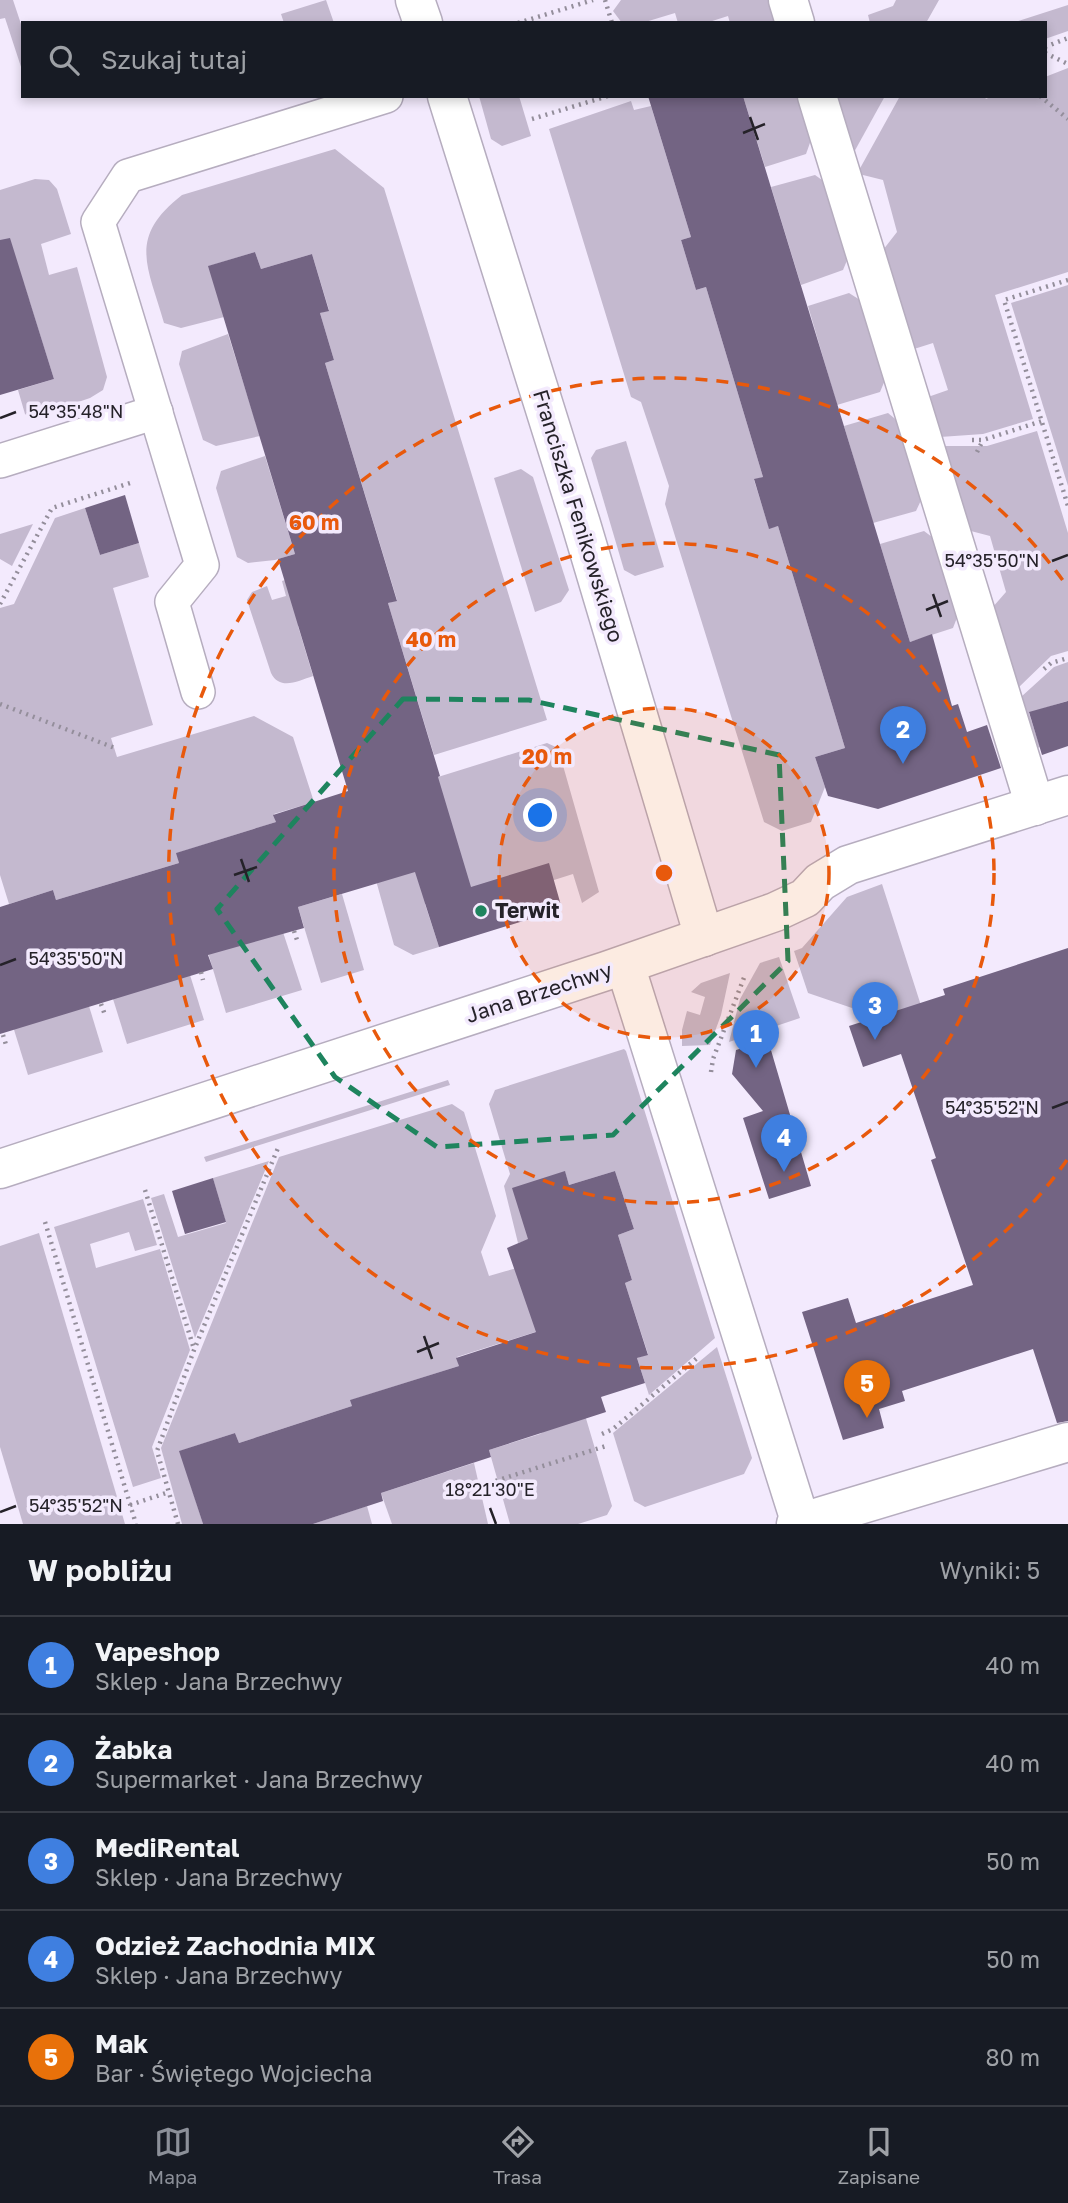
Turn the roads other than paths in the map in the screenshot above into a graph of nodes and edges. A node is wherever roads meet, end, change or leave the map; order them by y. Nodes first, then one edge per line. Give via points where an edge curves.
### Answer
1 (415, 0) edge
2 (788, 0) edge
3 (422, 21) edge
4 (794, 21) edge
5 (380, 98) edge
6 (448, 98) edge
7 (818, 98) edge
8 (156, 412) junction
9 (0, 461) edge
10 (198, 692) dead end
11 (1051, 800) edge
12 (704, 937) junction
13 (625, 965) junction
14 (0, 1169) edge
15 (1068, 1442) edge
16 (799, 1524) edge

1 - 3 street
2 - 4 street
5 - 8 lane via 128,176 98,222
6 - 12 street, Franciszka Fenikowskiego
7 - 11 street via 925,443
8 - 9 lane
8 - 10 lane via 202,565 173,602
11 - 12 street, Jana Brzechwy via 848,866 805,898
12 - 13 street, Jana Brzechwy
13 - 14 street, Jana Brzechwy
13 - 16 street
15 - 16 street

